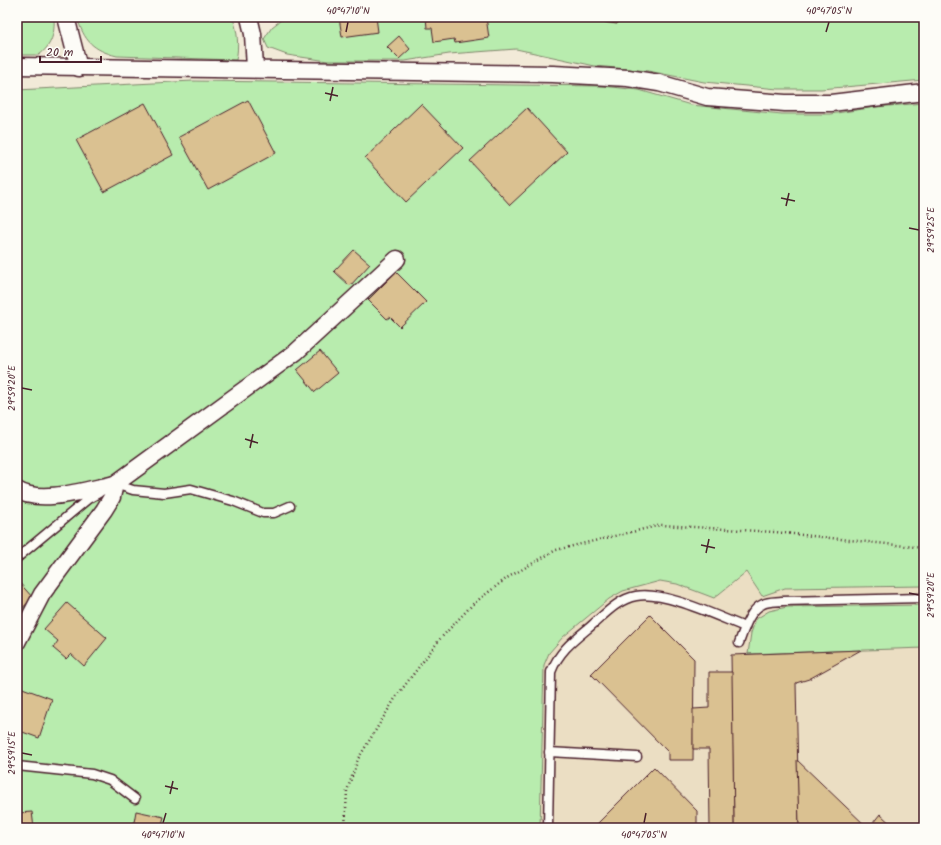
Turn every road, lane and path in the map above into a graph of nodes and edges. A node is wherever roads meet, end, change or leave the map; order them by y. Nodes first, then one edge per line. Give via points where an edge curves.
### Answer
1 (66, 17) edge
2 (249, 17) edge
3 (17, 66) edge
4 (79, 68) junction
5 (255, 68) junction
6 (924, 92) edge
7 (397, 259) dead end
8 (115, 484) junction
9 (17, 490) edge
10 (290, 506) dead end
11 (924, 548) edge
12 (17, 558) edge
13 (924, 598) edge
14 (744, 627) junction
15 (17, 642) edge
16 (739, 643) dead end
17 (549, 752) junction
18 (637, 757) dead end
19 (17, 766) edge
20 (135, 799) dead end
21 (345, 828) edge
22 (548, 828) edge

1 - 4 street
2 - 5 street
3 - 4 street
4 - 5 street
5 - 6 street via 628,78 659,83 707,97 785,103 831,103
7 - 8 street via 296,352
8 - 9 street via 33,497
8 - 10 lane via 133,490 164,493 191,489 263,513 274,513
8 - 12 lane via 88,499
8 - 15 street via 112,497 104,510 42,594
11 - 21 path via 775,532 661,525 556,550 507,578 473,604 431,650 396,697 358,759 346,791
13 - 14 lane via 782,601 763,604 752,614
14 - 16 lane
14 - 17 lane via 668,598 635,596 617,604 563,650 555,660 551,672
17 - 18 lane
17 - 22 lane
19 - 20 lane via 92,774 110,780

